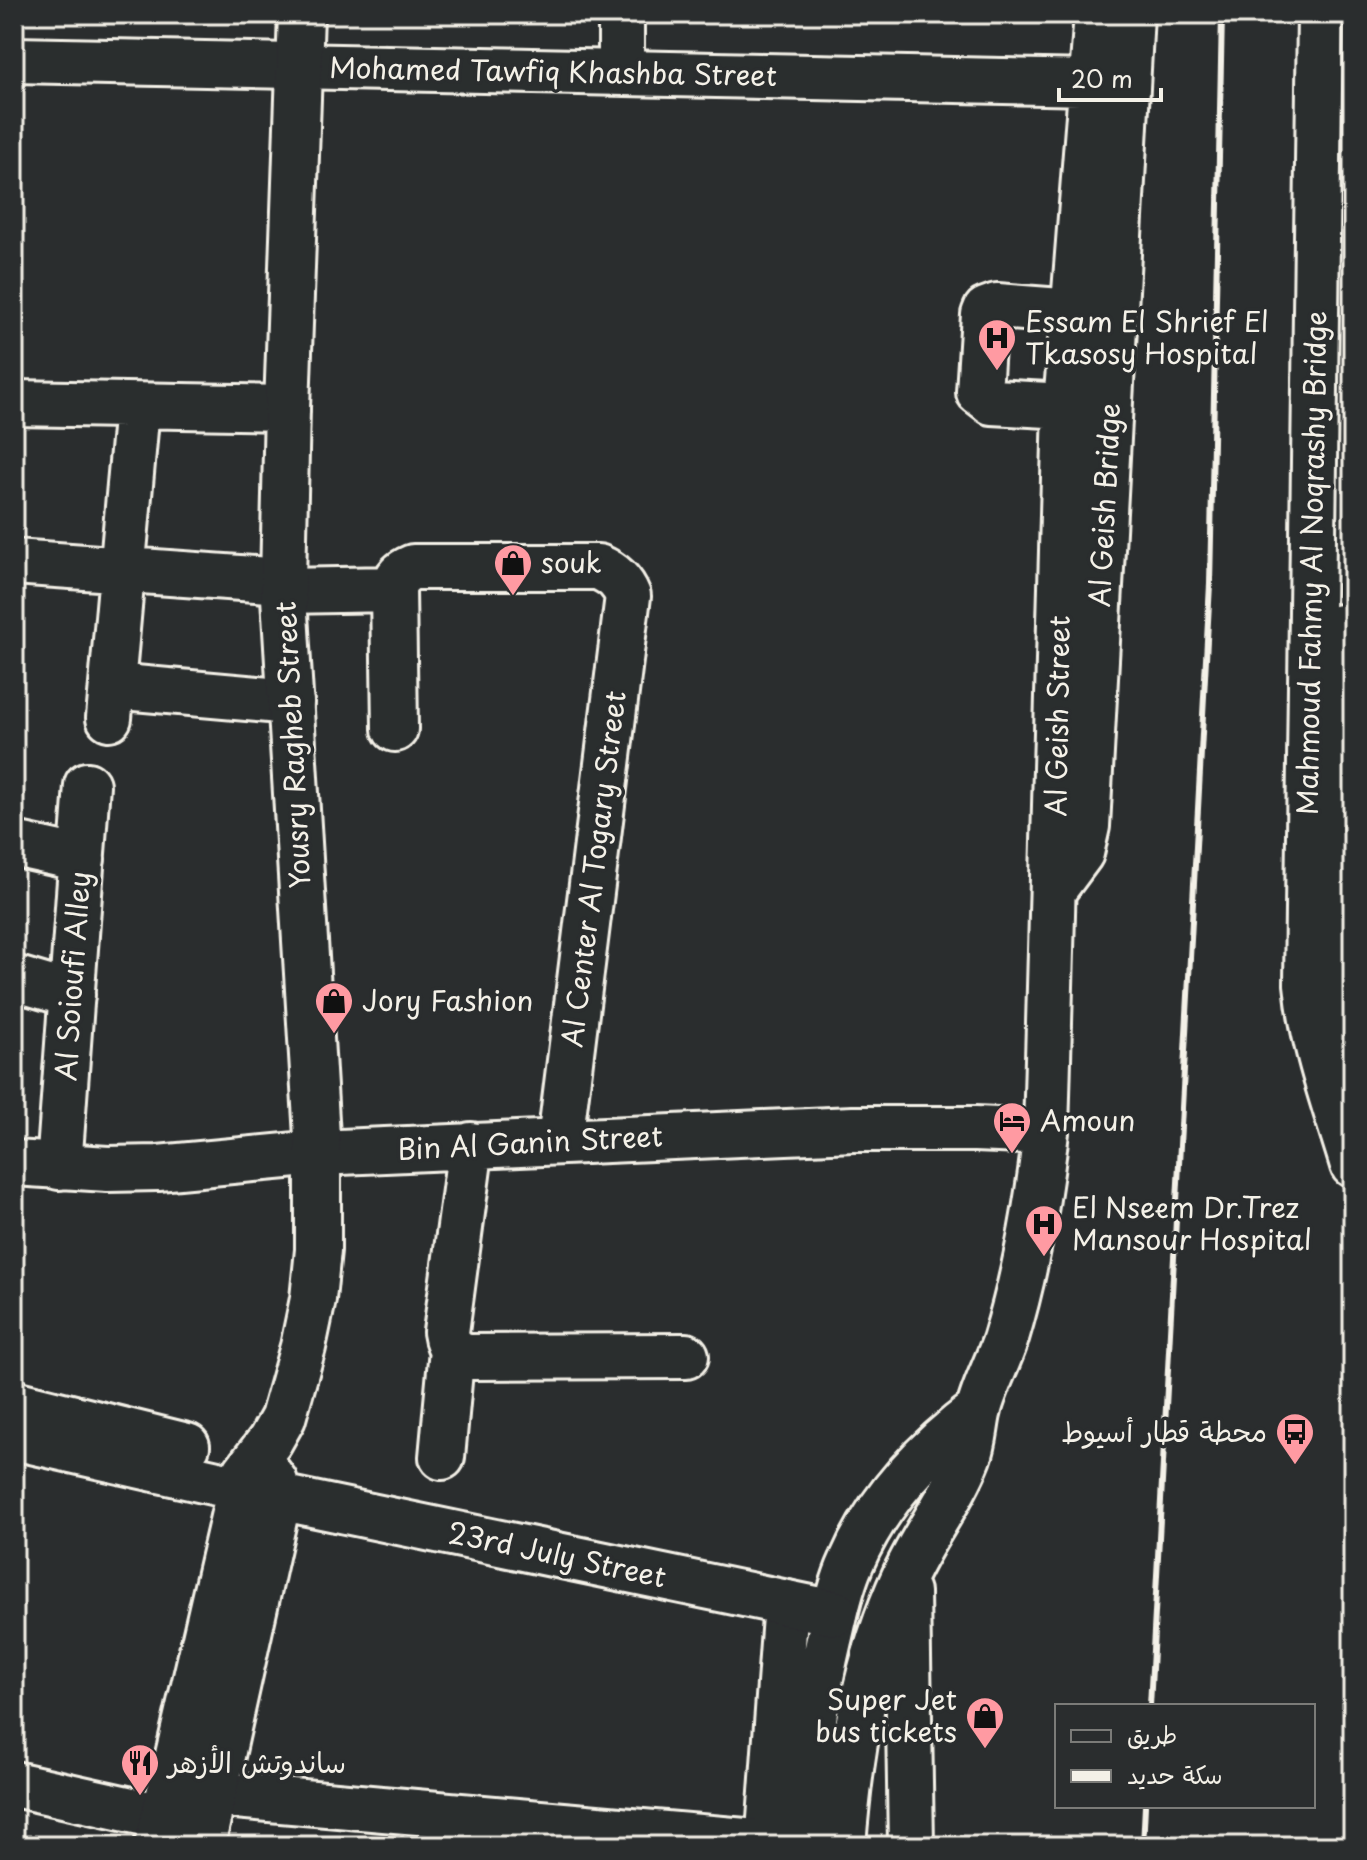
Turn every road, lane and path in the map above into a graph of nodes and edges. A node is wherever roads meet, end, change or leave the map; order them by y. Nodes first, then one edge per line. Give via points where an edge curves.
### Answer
1 (301, 14) edge
2 (621, 14) edge
3 (1097, 14) edge
4 (1131, 14) edge
5 (1320, 14) edge
6 (1349, 14) edge
7 (14, 60) edge
8 (298, 67) junction
9 (621, 73) junction
10 (1092, 83) junction
11 (1348, 114) edge
12 (1348, 268) edge
13 (1074, 312) junction
14 (14, 403) edge
15 (1066, 406) junction
16 (137, 407) junction
17 (287, 408) junction
18 (14, 562) edge
19 (122, 570) junction
20 (284, 586) junction
21 (393, 589) junction
22 (291, 702) junction
23 (395, 729) dead end
24 (1347, 737) edge
25 (87, 785) dead end
26 (14, 844) edge
27 (82, 859) junction
28 (1054, 890) junction
29 (14, 978) edge
30 (72, 995) junction
31 (1353, 1043) edge
32 (1046, 1132) junction
33 (560, 1141) junction
34 (471, 1145) junction
35 (318, 1153) junction
36 (14, 1163) edge
37 (1353, 1165) edge
38 (59, 1167) junction
39 (452, 1349) junction
40 (686, 1356) dead end
41 (14, 1403) edge
42 (979, 1410) junction
43 (14, 1437) edge
44 (442, 1457) dead end
45 (257, 1483) junction
46 (906, 1573) junction
47 (785, 1622) junction
48 (831, 1631) junction
49 (14, 1784) edge
50 (213, 1794) junction
51 (844, 1825) edge
52 (160, 1831) edge
53 (491, 1833) edge
54 (785, 1836) edge
55 (202, 1846) edge
56 (911, 1846) edge

1 - 8 street, Yousry Ragheb Street
2 - 9 street
3 - 10 street, Al Geish Street
4 - 28 street, Al Geish Bridge via 1087,826 1081,853
5 - 37 street, Mahmoud Fahmy Al Noqrashy Bridge via 1306,948 1310,1018
6 - 11 street
7 - 8 street, Mohamed Tawfiq Khashba Street
8 - 9 street, Mohamed Tawfiq Khashba Street
8 - 17 street, Yousry Ragheb Street
9 - 10 street, Mohamed Tawfiq Khashba Street
10 - 13 street, Al Geish Street
11 - 12 street
12 - 24 street
13 - 15 street, Al Geish Street
13 - 15 street via 997,306 984,315 982,397
14 - 16 street
15 - 28 street, Al Geish Street
16 - 17 street
16 - 19 street
17 - 20 street, Yousry Ragheb Street
18 - 19 street
19 - 20 street
19 - 22 street via 111,702
20 - 21 street
20 - 22 street, Yousry Ragheb Street
21 - 23 street
21 - 33 street, Al Center Al Togary Street via 399,575 413,567 598,567 617,578 628,596
22 - 35 street, Yousry Ragheb Street
24 - 31 street via 1337,924 1339,976
25 - 27 street, Al Soioufi Alley
26 - 27 street
27 - 30 street, Al Soioufi Alley
28 - 32 street, Al Geish Street
29 - 30 street
30 - 38 street, Al Soioufi Alley
32 - 33 street, Bin Al Ganin Street via 906,1128
32 - 42 street, Al Geish Street via 1024,1273
33 - 34 street, Bin Al Ganin Street
34 - 35 street, Bin Al Ganin Street
34 - 39 street via 446,1332
35 - 38 street, Bin Al Ganin Street via 158,1168
35 - 45 street, Yousry Ragheb Street via 318,1250 303,1347
36 - 38 street, Bin Al Ganin Street
39 - 40 street via 469,1357
39 - 44 street
41 - 45 street, 23rd July Street
42 - 46 street, Al Geish Street via 963,1472
42 - 48 street via 927,1454 883,1506 849,1565
43 - 45 street, 23rd July Street
45 - 47 street, 23rd July Street
45 - 50 street, Yousry Ragheb Street
45 - 52 street, Yousry Ragheb Street
46 - 51 street, Al Geish Street via 861,1701
46 - 56 street
47 - 48 street, 23rd July Street
47 - 54 street
48 - 54 street
49 - 52 street
50 - 53 street
50 - 55 street, Yousry Ragheb Street
53 - 54 street

